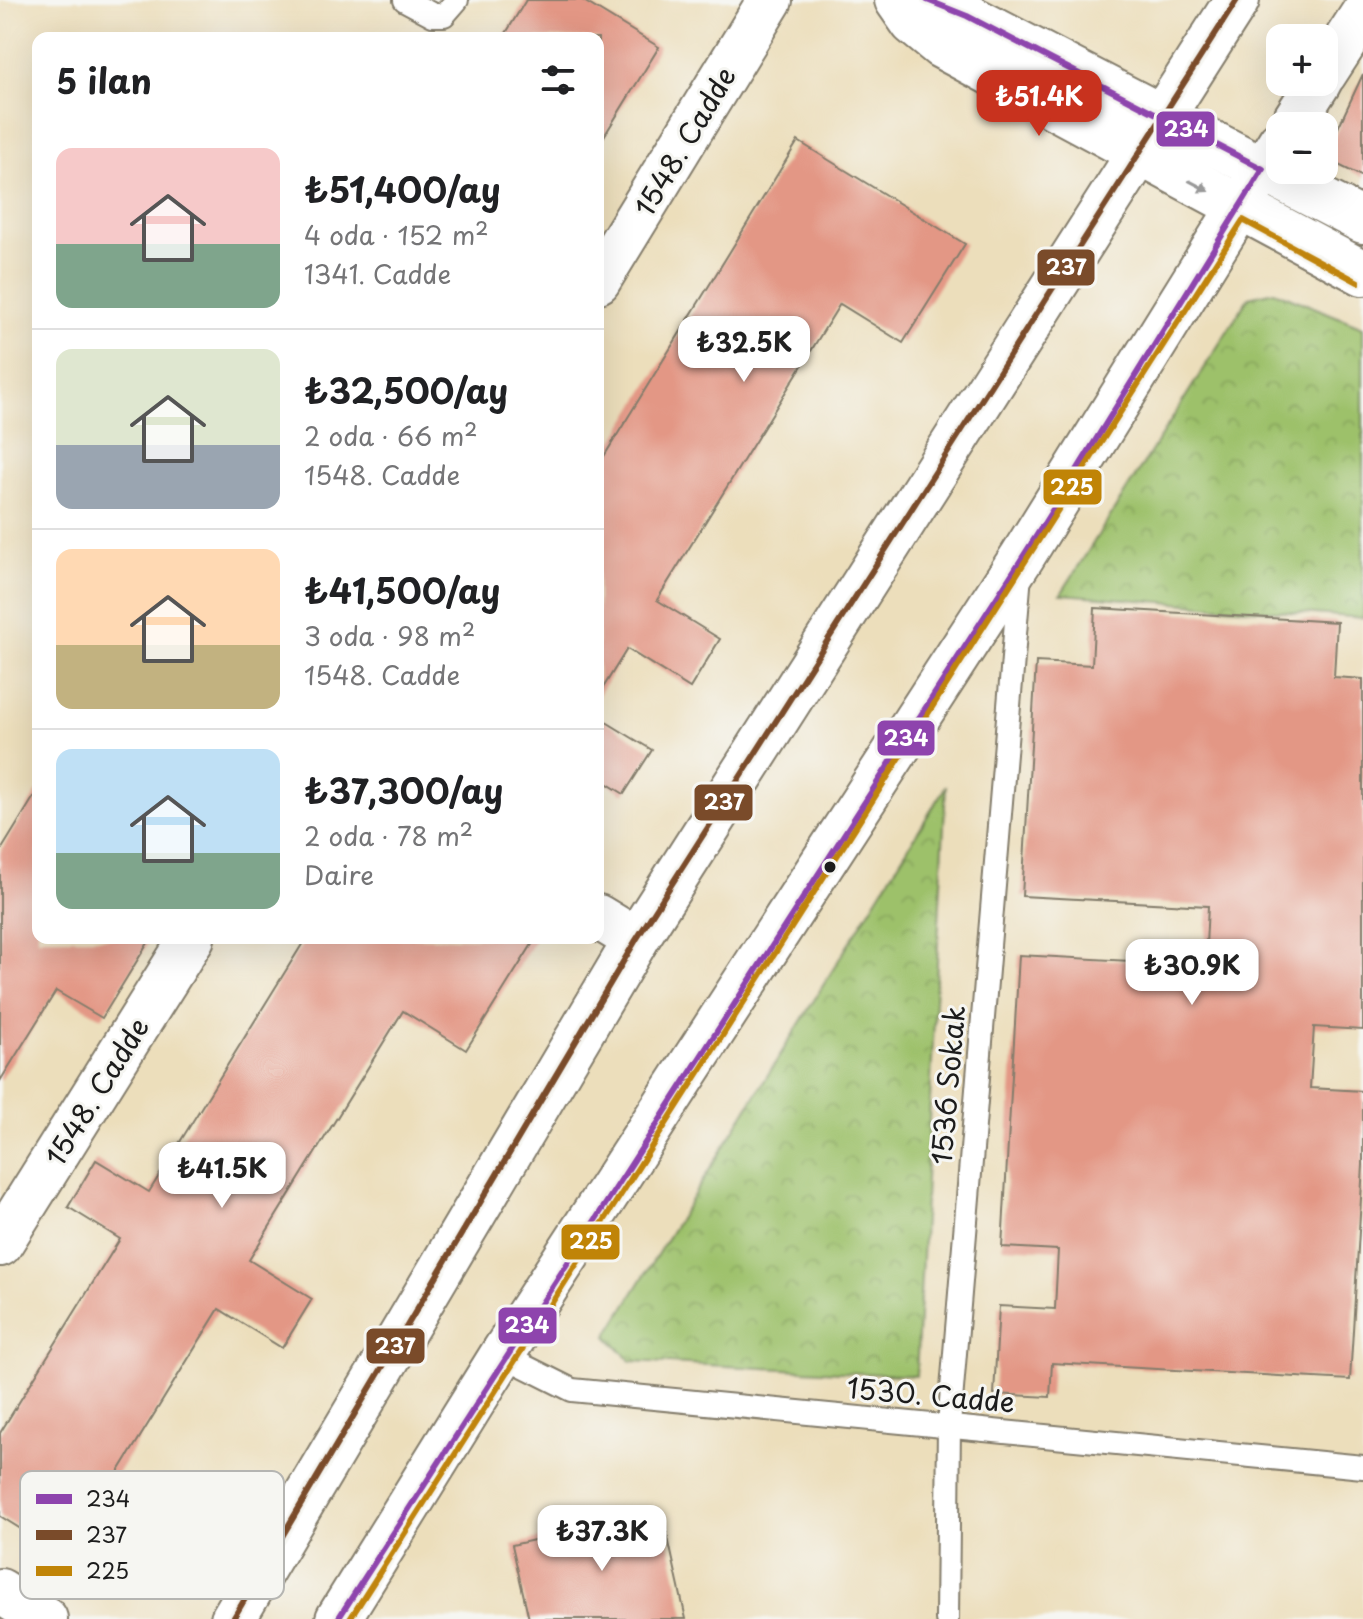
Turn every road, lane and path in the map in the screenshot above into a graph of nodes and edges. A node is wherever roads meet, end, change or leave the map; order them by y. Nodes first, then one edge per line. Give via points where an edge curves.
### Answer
1 (405, 0) edge
2 (457, 0) edge
3 (770, 0) edge
4 (897, 0) edge
5 (927, 0) edge
6 (1237, 0) edge
7 (1362, 19) edge
8 (1338, 54) edge
9 (1161, 116) junction
10 (1138, 153) junction
11 (1266, 154) edge
12 (1266, 166) edge
13 (1311, 184) edge
14 (1240, 207) junction
15 (1363, 221) edge
16 (604, 271) edge
17 (1363, 273) edge
18 (1022, 557) junction
19 (604, 921) edge
20 (636, 940) junction
21 (188, 944) edge
22 (0, 1244) edge
23 (502, 1355) junction
24 (949, 1425) junction
25 (1363, 1467) edge
26 (284, 1533) edge
27 (0, 1591) edge
28 (245, 1599) edge
29 (45, 1619) edge
30 (233, 1619) edge
31 (338, 1619) edge
32 (947, 1619) edge

1 - 2 lane via 433,15 444,15
3 - 16 main road, 1548. Cadde
4 - 10 main road via 913,23 941,46
5 - 9 main road
6 - 9 main road
7 - 8 main road
9 - 10 main road
9 - 11 main road
10 -> 14 main road
10 - 20 main road
12 - 14 main road
13 - 15 main road
14 - 17 main road
14 - 18 main road
18 - 23 main road
18 - 24 lane, 1536 Sokak
19 - 20 main road
20 - 26 main road
21 - 22 main road, 1548. Cadde
23 - 24 lane, 1530. Cadde via 572,1390
23 - 31 main road
24 - 25 lane, 1530. Cadde
24 - 32 lane, 1536 Sokak
27 - 29 main road
28 - 30 main road

